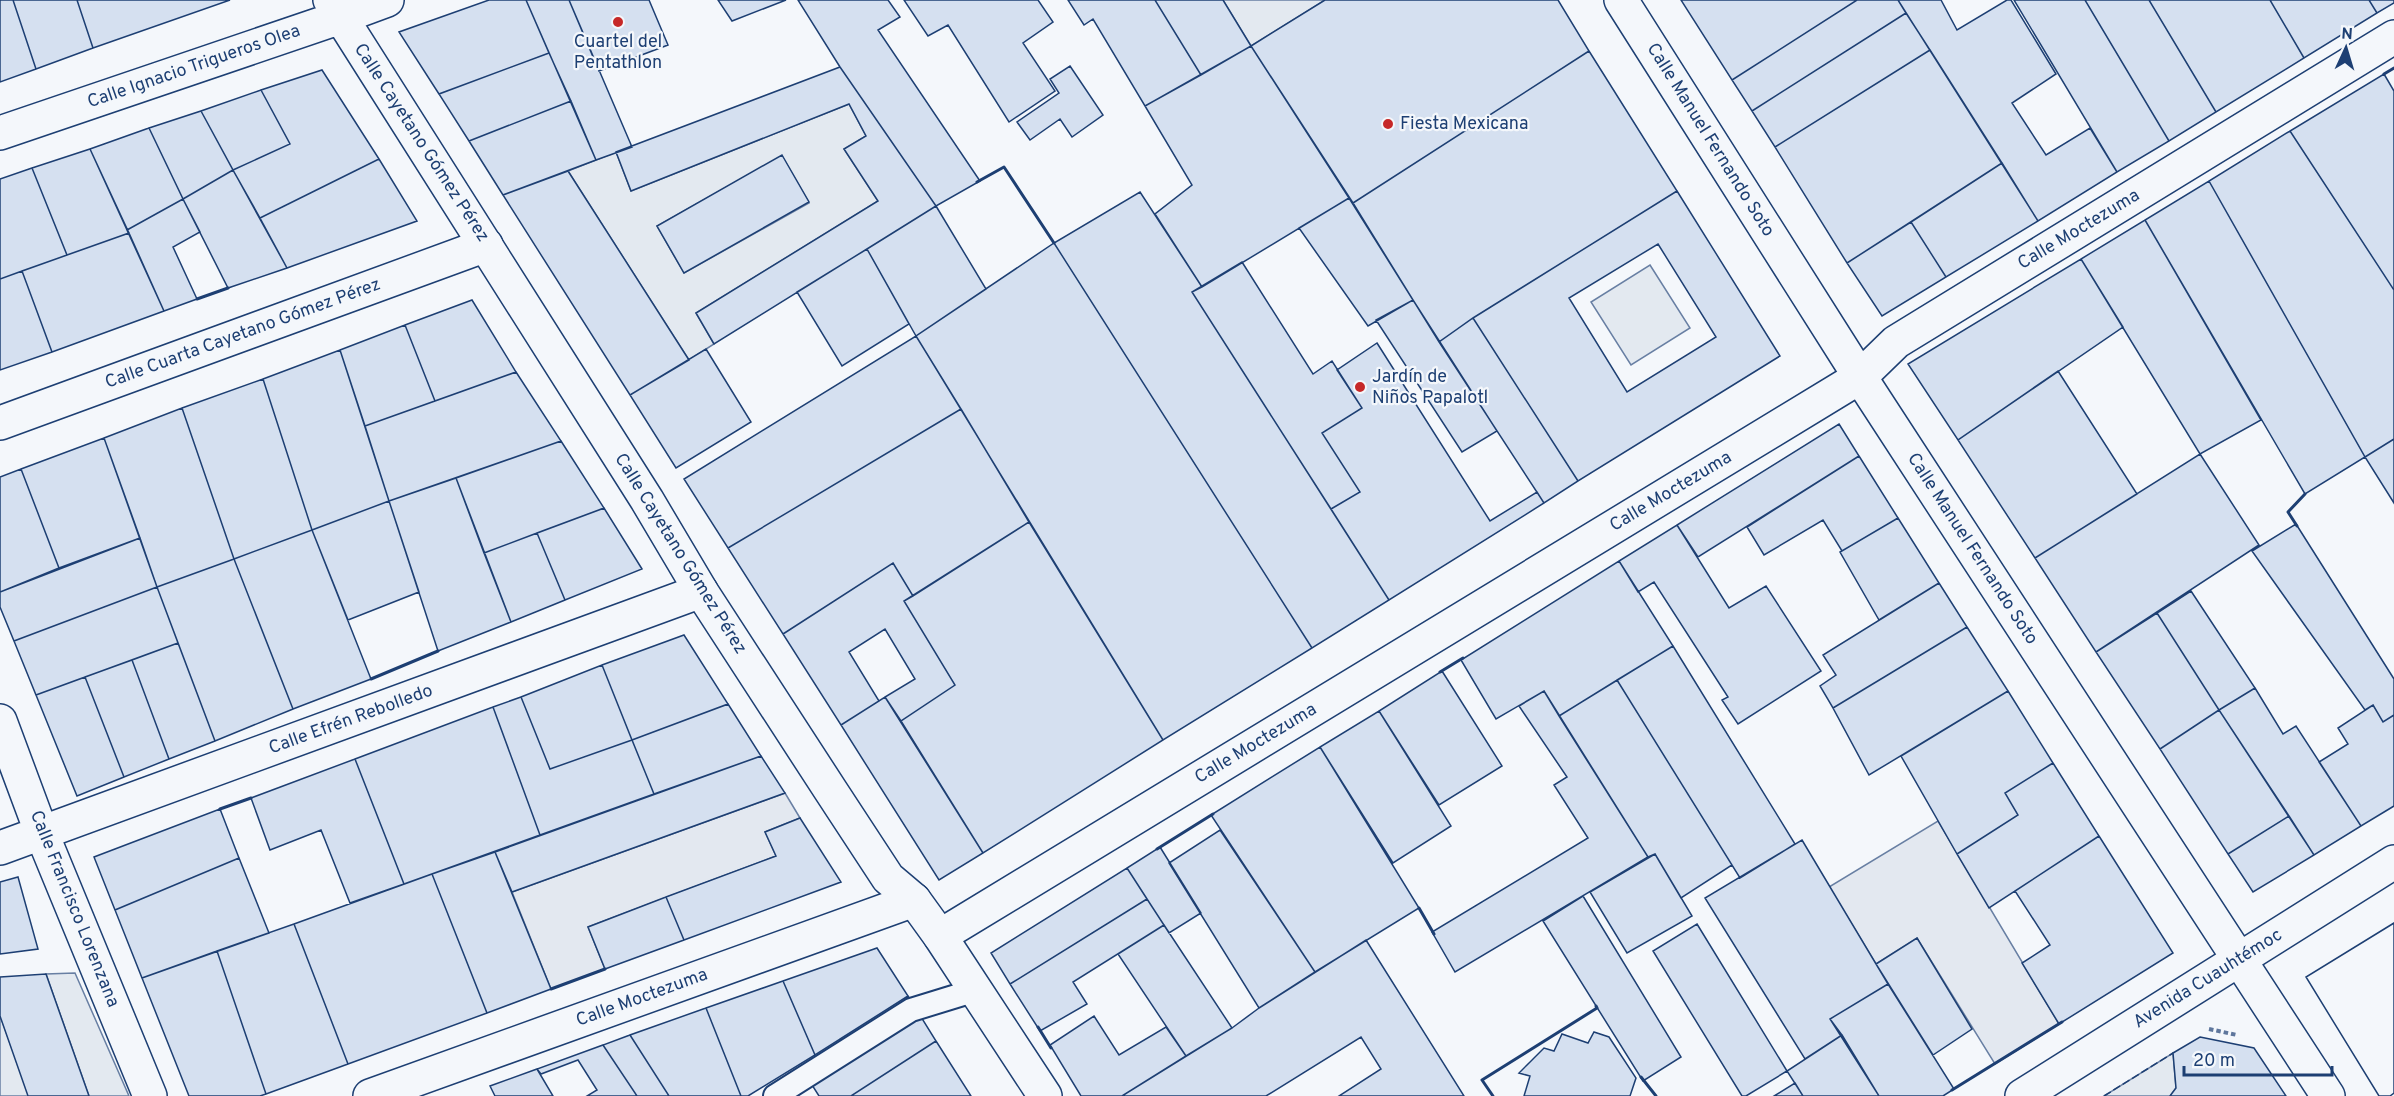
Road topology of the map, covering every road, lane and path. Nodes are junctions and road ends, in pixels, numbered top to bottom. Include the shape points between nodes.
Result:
1 (387, 0) edge
2 (1621, 0) edge
3 (336, 8) edge
4 (2394, 37) edge
5 (0, 133) edge
6 (486, 245) junction
7 (1860, 377) junction
8 (0, 423) edge
9 (701, 591) junction
10 (0, 721) edge
11 (42, 834) junction
12 (0, 848) edge
13 (2394, 862) edge
14 (914, 900) junction
15 (940, 936) junction
16 (2240, 959) junction
17 (976, 990) junction
18 (2198, 1027) dead end
19 (2239, 1035) dead end
20 (150, 1096) edge
21 (370, 1096) edge
22 (775, 1096) edge
23 (1045, 1096) edge
24 (2022, 1096) edge
25 (2328, 1096) edge

1 - 3 street, Calle Ignacio Trigueros Olea
2 - 7 street, Calle Manuel Fernando Soto
3 - 5 street, Calle Ignacio Trigueros Olea
3 - 6 street, Calle Cayetano Gómez Pérez
4 - 7 street, Calle Moctezuma via 1896,342
6 - 8 street, Calle Cuarta Cayetano Gómez Pérez
6 - 9 street, Calle Cayetano Gómez Pérez
7 - 15 street, Calle Moctezuma
7 - 16 street, Calle Manuel Fernando Soto
9 - 11 street, Calle Efrén Rebolledo
9 - 14 street, Calle Cayetano Gómez Pérez via 888,878
10 - 11 street, Calle Francisco Lorenzana
11 - 12 street, Calle Efrén Rebolledo
11 - 20 street, Calle Francisco Lorenzana
13 - 16 street, Avenida Cuauhtémoc
14 - 15 street, Calle Cayetano Gómez Pérez
14 - 21 street, Calle Moctezuma
15 - 17 street, Calle Cayetano Gómez Pérez
16 - 24 street, Avenida Cuauhtémoc
16 - 25 street, Calle Manuel Fernando Soto
17 - 22 lane via 911,1011
17 - 23 street, Calle Cayetano Gómez Pérez
18 - 19 path

